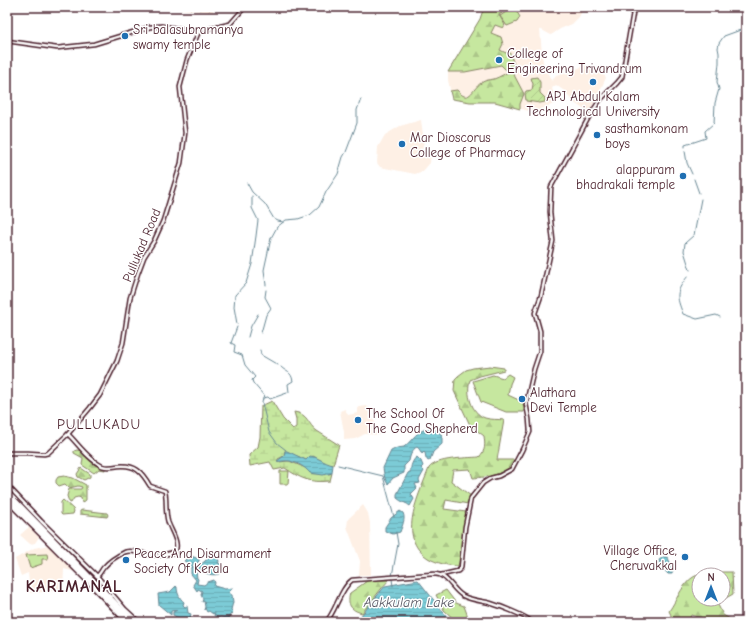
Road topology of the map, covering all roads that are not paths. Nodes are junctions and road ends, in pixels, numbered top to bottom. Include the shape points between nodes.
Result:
1 (245, 7) edge
2 (634, 7) edge
3 (199, 31) junction
4 (7, 41) edge
5 (68, 434) junction
6 (7, 453) edge
7 (7, 485) edge
8 (7, 492) edge
9 (7, 496) edge
10 (7, 500) edge
11 (441, 575) junction
12 (97, 576) junction
13 (126, 622) edge
14 (130, 622) edge
15 (134, 622) edge
16 (139, 622) edge
17 (326, 622) edge
18 (532, 622) edge

1 - 3 street via 230,24
2 - 11 street via 622,77 600,100 586,120 551,187 553,241 535,315 540,331 540,351 526,404 530,432 512,469 483,483 471,498 463,536 461,568 456,572
3 - 4 street via 150,27 94,44 57,48
3 - 5 street, Pullukad Road via 187,60 180,87 185,141 168,206 138,273 117,361 100,395
5 - 6 street, Pullukad Road via 46,454
5 - 12 street via 96,462 106,467 131,467 142,473 150,486 165,491 168,520 176,542 175,552 165,554 152,556 135,551 126,552 103,568
7 - 12 street
8 - 15 highway
9 - 14 highway
10 - 13 street
11 - 17 street via 352,580
11 - 18 street via 455,591 467,598 500,606
12 - 16 street

